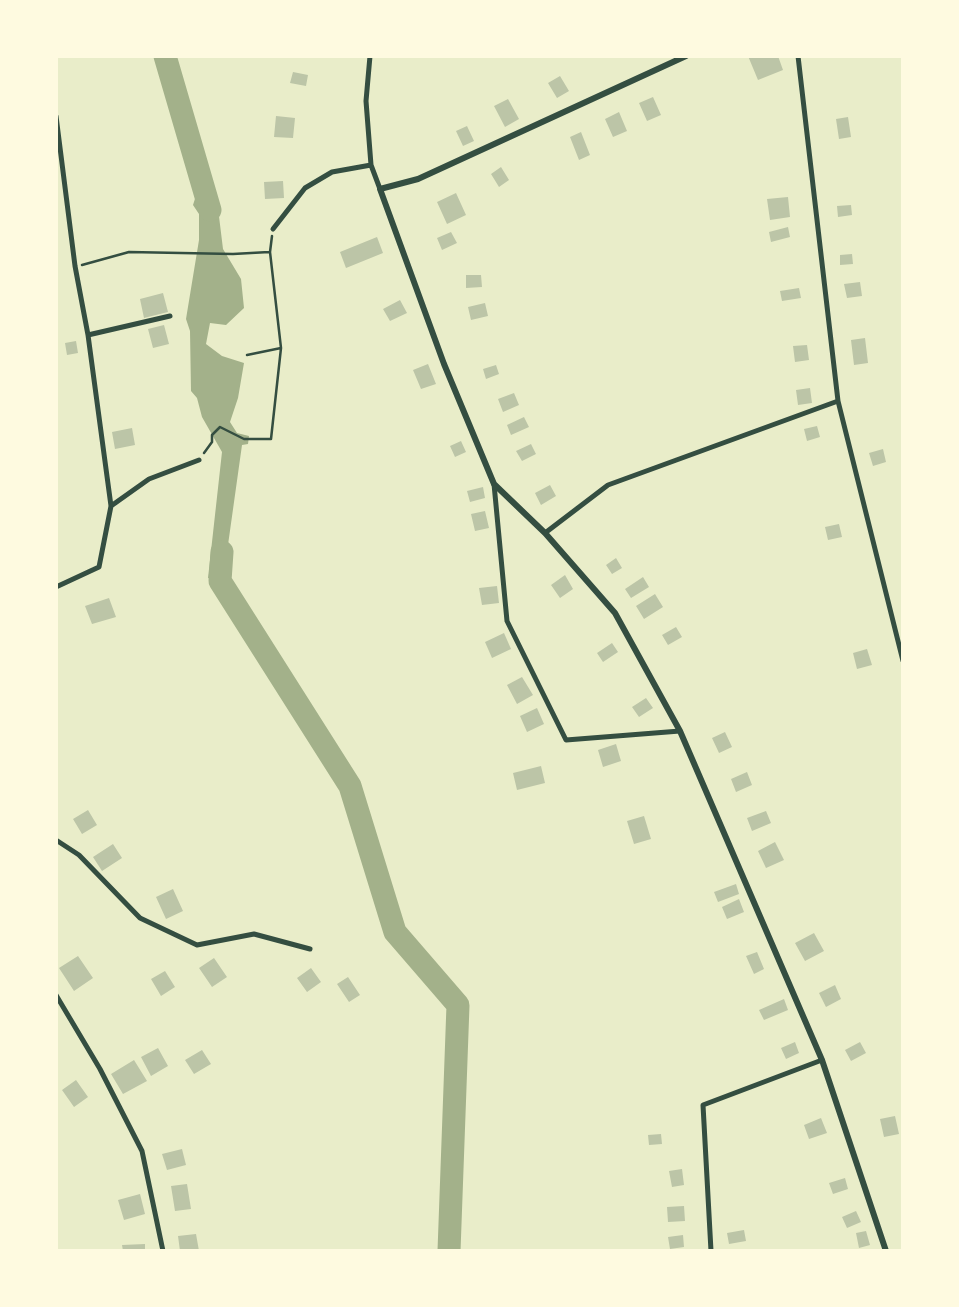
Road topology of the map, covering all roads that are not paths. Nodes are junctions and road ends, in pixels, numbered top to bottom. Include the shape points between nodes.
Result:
1 (370, 56) edge
2 (686, 56) edge
3 (798, 56) edge
4 (56, 116) edge
5 (371, 165) junction
6 (380, 189) junction
7 (273, 229) road end
8 (170, 316) dead end
9 (88, 335) junction
10 (838, 401) junction
11 (199, 460) road end
12 (494, 484) junction
13 (111, 506) junction
14 (545, 533) junction
15 (56, 587) edge
16 (903, 662) edge
17 (680, 730) junction
18 (56, 840) edge
19 (310, 948) dead end
20 (56, 995) edge
21 (822, 1060) junction
22 (163, 1251) edge
23 (711, 1251) edge
24 (886, 1251) edge

1 - 5 street via 366,101
2 - 6 street via 418,179
3 - 10 street
4 - 9 street
5 - 6 street
5 - 7 street via 332,172 305,188
6 - 12 street
8 - 9 street
9 - 13 street
10 - 14 street via 608,485
10 - 16 street
11 - 13 street via 149,479
12 - 14 street
12 - 17 street via 507,621 566,740
13 - 15 street via 99,567
14 - 17 street via 615,613
17 - 21 street
18 - 19 street via 79,855 140,918 197,945 254,934
20 - 22 street via 142,1151
21 - 23 street via 703,1105
21 - 24 street

